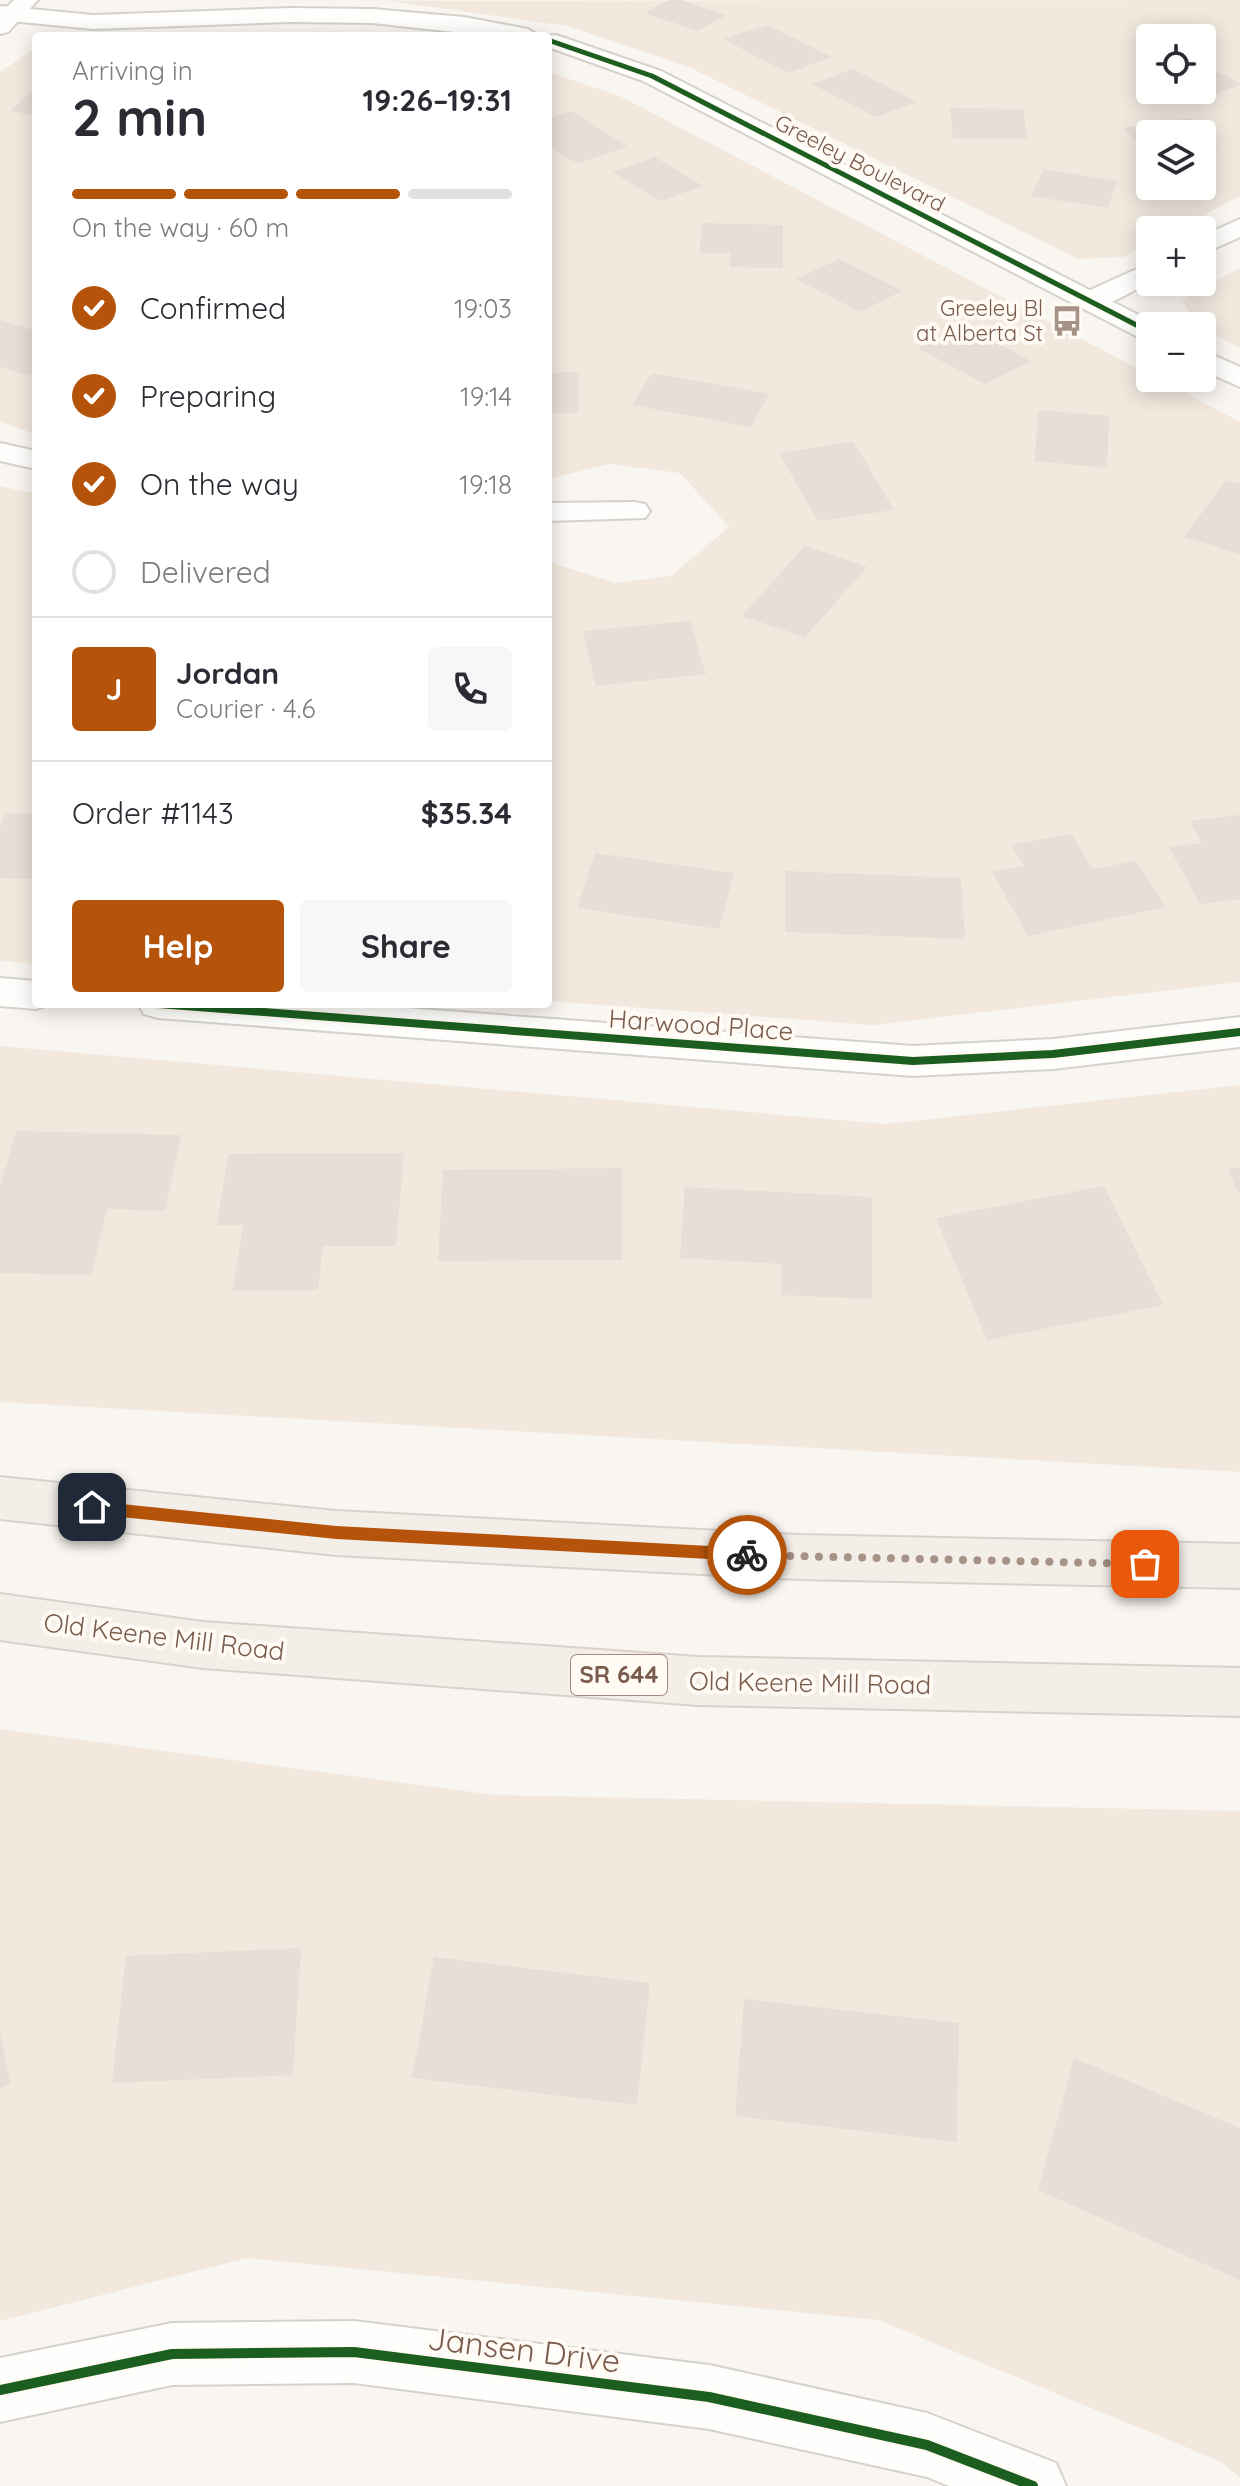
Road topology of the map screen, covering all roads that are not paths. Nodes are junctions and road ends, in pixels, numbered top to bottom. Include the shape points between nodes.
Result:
1 (10, 14) edge
2 (507, 32) edge
3 (552, 41) edge
4 (1240, 227) edge
5 (1216, 239) edge
6 (1136, 278) edge
7 (1089, 301) junction
8 (1136, 325) edge
9 (1216, 366) edge
10 (1240, 378) edge
11 (0, 452) edge
12 (32, 459) edge
13 (634, 511) dead end
14 (552, 512) edge
15 (0, 992) edge
16 (32, 995) edge
17 (211, 1008) edge
18 (1240, 1032) edge
19 (0, 1498) edge
20 (1240, 1566) edge
21 (0, 1617) edge
22 (1240, 1692) edge
23 (0, 2390) edge
24 (1033, 2486) edge

1 - 2 street via 93,22 372,16
3 - 7 street, Greeley Boulevard via 652,76
4 - 5 street
6 - 7 street
7 - 8 street, Greeley Boulevard
9 - 10 street
11 - 12 street
13 - 14 street
15 - 16 street
17 - 18 street, Harwood Place via 913,1061 1053,1054
19 - 20 main road via 336,1533 798,1557
21 - 22 main road, Old Keene Mill Road / SR 644 via 203,1645 698,1681
23 - 24 street, Jansen Drive via 172,2354 354,2352 709,2397 927,2445

